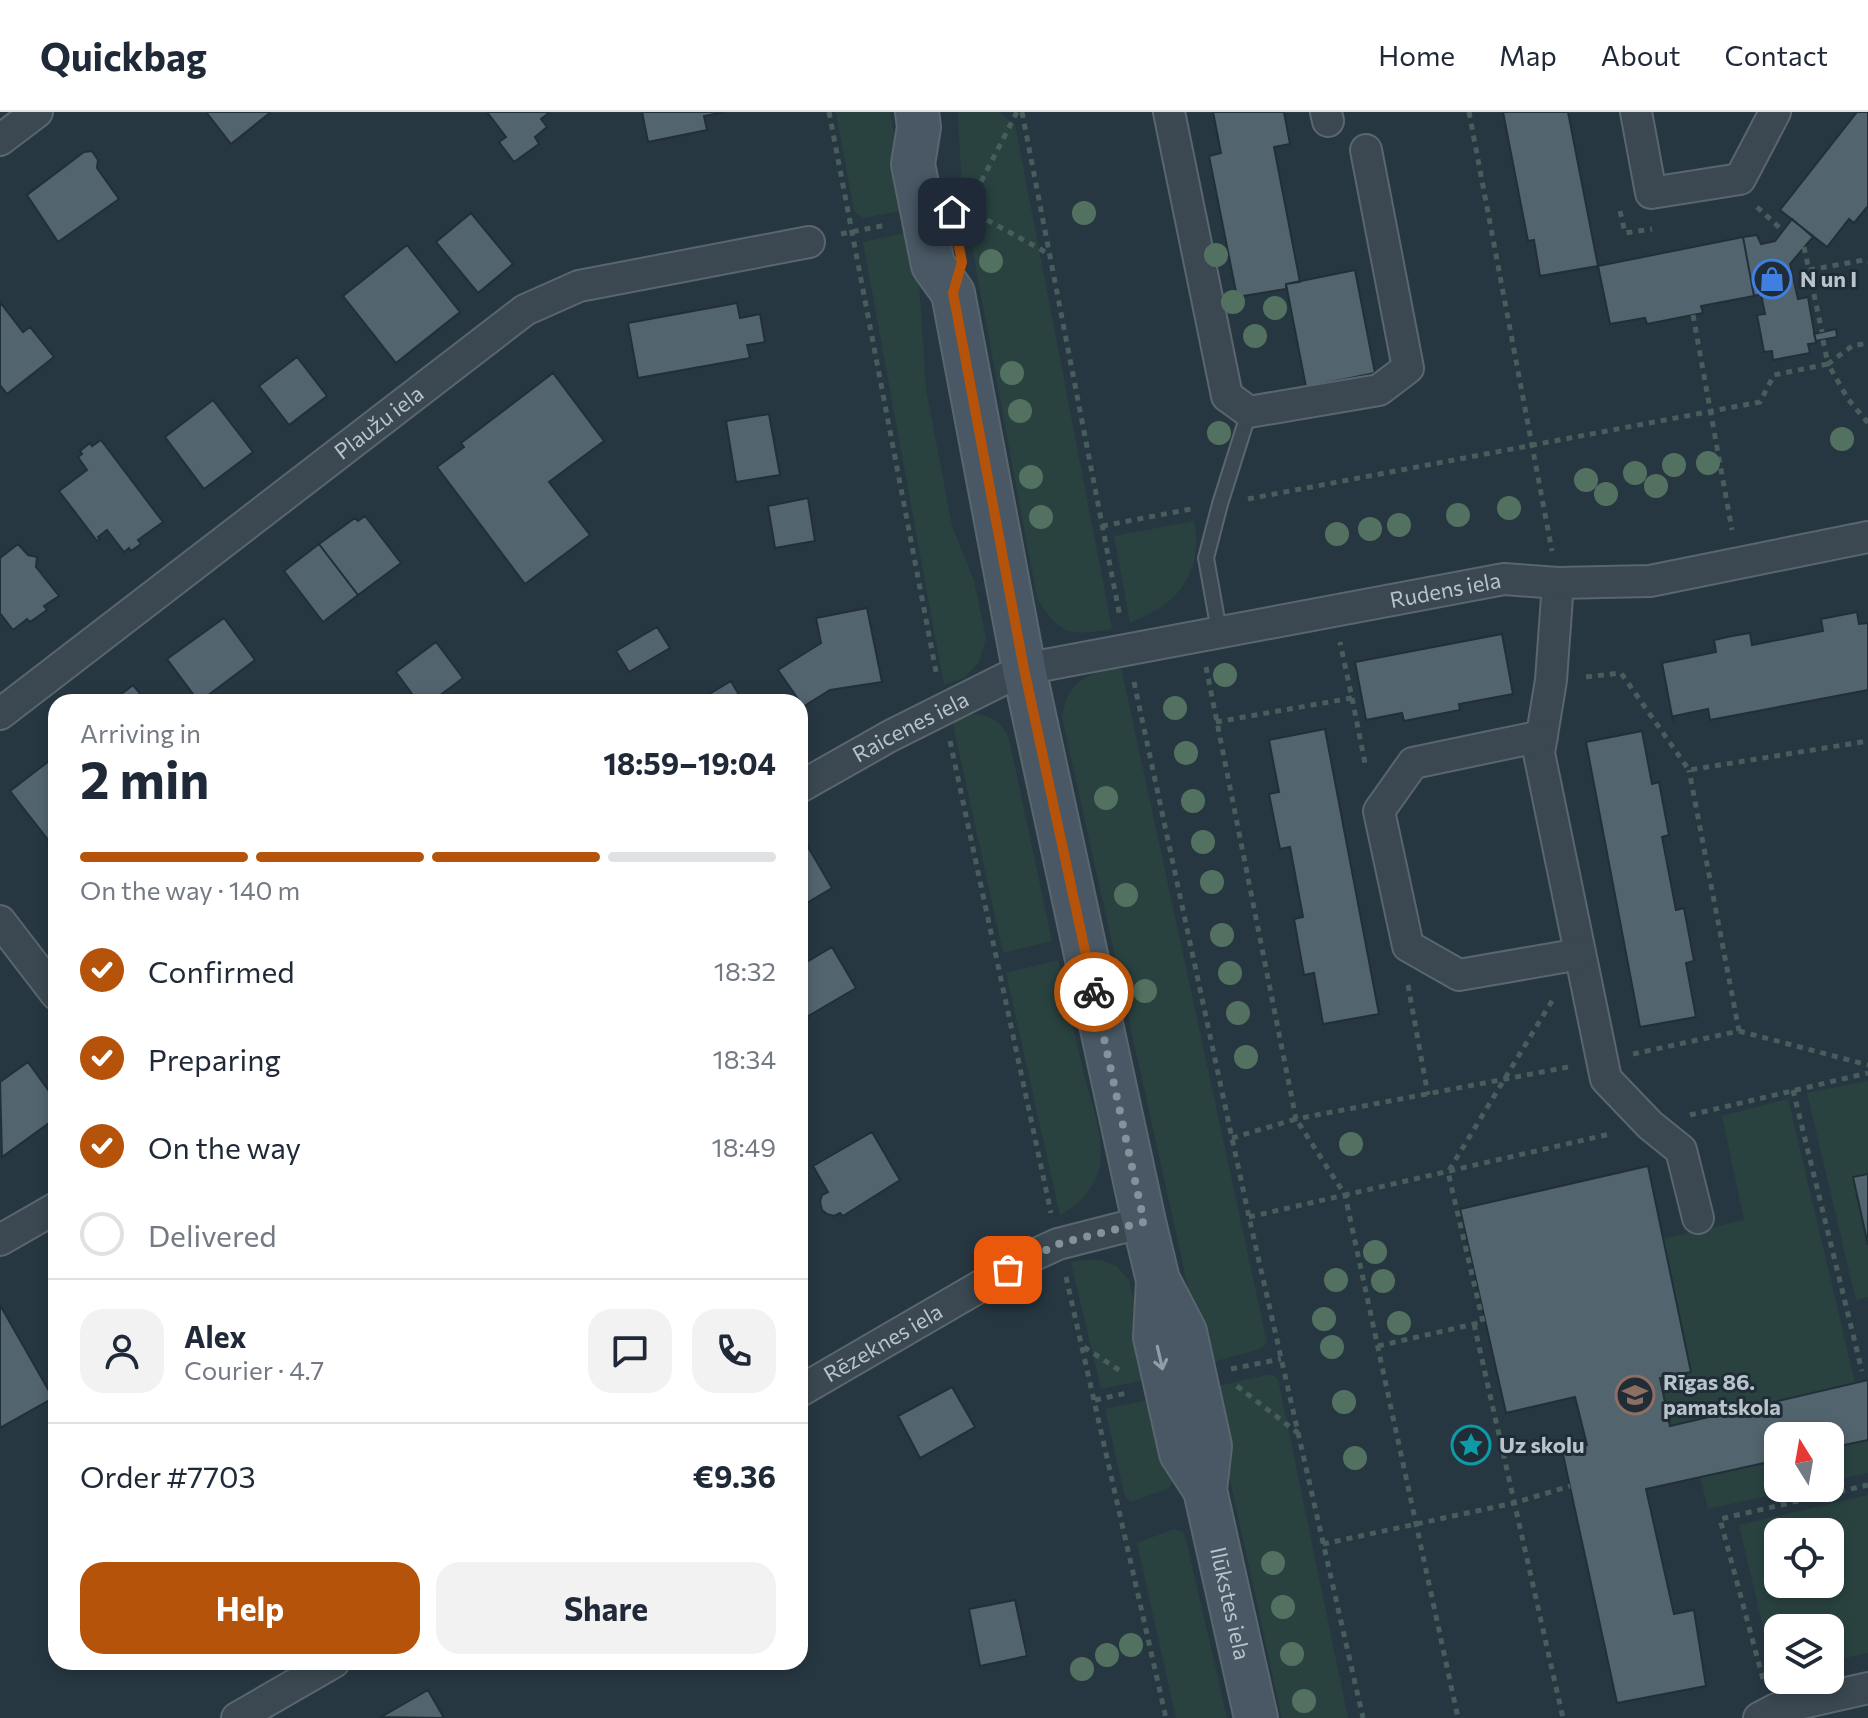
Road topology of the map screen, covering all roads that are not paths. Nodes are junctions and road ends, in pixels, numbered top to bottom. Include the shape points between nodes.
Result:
1 (37, 112) edge
2 (1169, 112) edge
3 (1636, 112) edge
4 (1775, 112) edge
5 (918, 120) edge
6 (0, 140) edge
7 (1366, 150) dead end
8 (809, 242) dead end
9 (1249, 412) junction
10 (1868, 537) edge
11 (1558, 583) junction
12 (1219, 631) junction
13 (1024, 669) junction
14 (0, 714) edge
15 (1542, 736) junction
16 (808, 782) edge
17 (0, 921) edge
18 (1580, 954) junction
19 (48, 984) edge
20 (48, 1213) edge
21 (1698, 1218) dead end
22 (1144, 1222) junction
23 (0, 1240) edge
24 (808, 1386) edge
25 (324, 1670) edge
26 (1868, 1688) edge
27 (276, 1708) edge
28 (237, 1718) edge
29 (1256, 1718) edge
30 (1759, 1718) edge

1 - 6 street
2 - 9 street via 1227,396
3 - 4 street via 1651,193 1740,179
5 - 13 street, Ilūkstes iela via 941,161 962,262 953,293
7 - 9 street via 1408,368 1379,390
8 - 14 street, Plaužu iela via 579,286 525,310
9 - 12 lane via 1206,558
10 - 11 street, Rudens iela via 1650,581
11 - 12 street, Rudens iela via 1504,579
11 - 15 street
12 - 13 street, Rudens iela
13 - 16 street, Raicenes iela
13 - 22 street, Ilūkstes iela
15 - 18 street via 1539,753
15 - 18 street via 1413,763 1379,811 1408,946 1459,975
17 - 19 street
18 - 21 street via 1606,1079 1681,1150
20 - 23 street
22 - 24 street, Rēzeknes iela via 1034,1255
22 - 29 street, Ilūkstes iela via 1158,1280 1155,1337 1181,1453 1205,1490
25 - 27 street
26 - 30 street via 1776,1709
27 - 28 street

